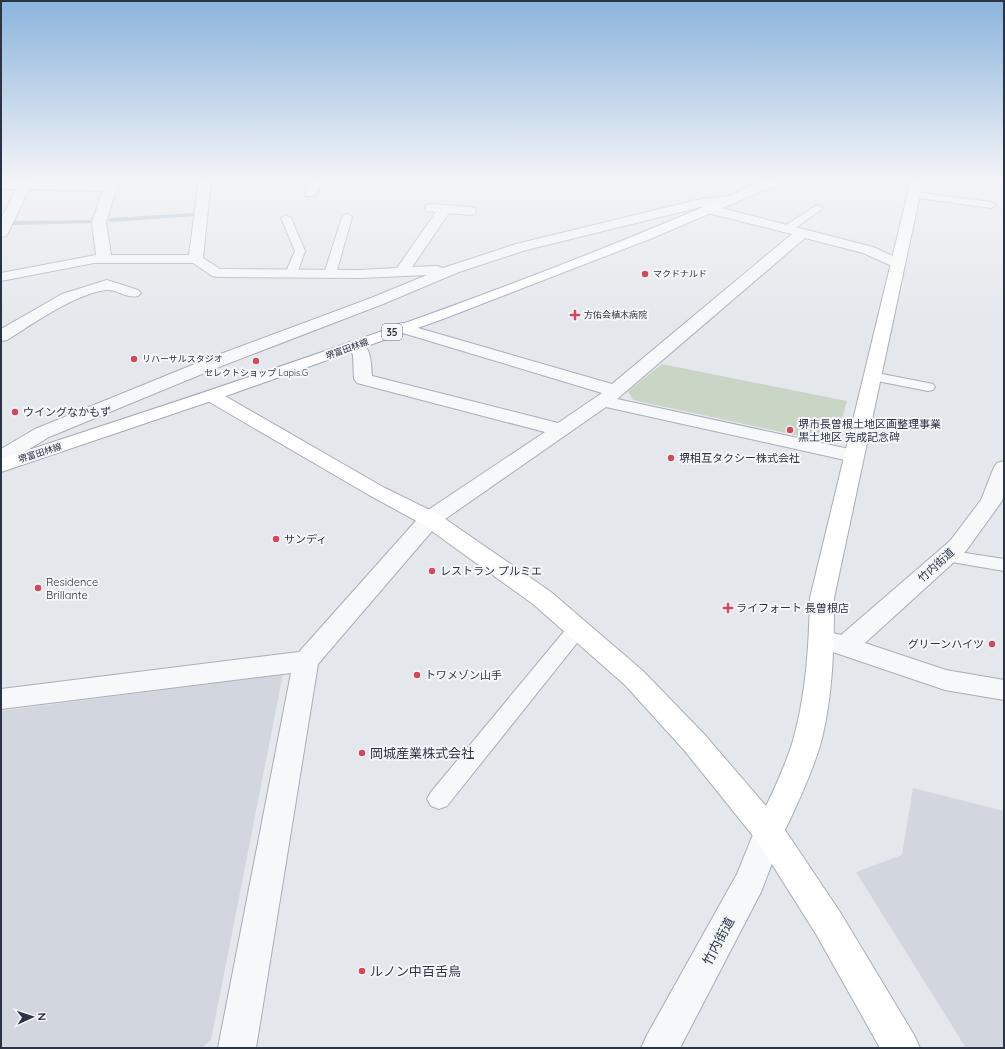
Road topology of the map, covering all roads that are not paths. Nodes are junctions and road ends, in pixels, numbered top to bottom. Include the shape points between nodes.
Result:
1 (100, 229) edge
2 (199, 229) edge
3 (291, 229) edge
4 (344, 229) edge
5 (431, 229) edge
6 (592, 229) edge
7 (664, 229) edge
8 (786, 229) edge
9 (906, 229) edge
10 (794, 231) junction
11 (104, 259) junction
12 (196, 259) junction
13 (897, 263) junction
14 (454, 269) junction
15 (401, 272) junction
16 (292, 274) junction
17 (330, 274) junction
18 (1, 277) edge
19 (133, 293) dead end
20 (402, 328) junction
21 (1, 336) edge
22 (355, 346) junction
23 (872, 376) junction
24 (928, 387) dead end
25 (212, 396) junction
26 (609, 396) junction
27 (561, 430) junction
28 (854, 456) junction
29 (1, 458) edge
30 (1, 466) edge
31 (1004, 467) edge
32 (430, 519) junction
33 (946, 556) junction
34 (1004, 565) edge
35 (578, 628) junction
36 (834, 643) junction
37 (306, 660) junction
38 (1004, 690) edge
39 (1, 699) edge
40 (439, 799) dead end
41 (769, 832) junction
42 (237, 1048) edge
43 (660, 1048) edge
44 (901, 1048) edge

1 - 11 street
2 - 12 street
3 - 16 lane via 300,251
4 - 17 lane
5 - 15 street
6 - 14 street via 521,246
7 - 20 street, 堺富田林線 / 35
8 - 10 street
9 - 13 street
10 - 13 street via 868,250
10 - 26 street
11 - 12 street
11 - 18 street
12 - 16 street via 217,273
13 - 23 street
14 - 15 street
14 - 29 street via 377,302 213,363 49,430
15 - 17 street
16 - 17 street
19 - 21 street via 108,285 67,297
20 - 22 street, 堺富田林線 / 35
20 - 26 street
22 - 25 street, 堺富田林線 / 35
22 - 27 street via 362,354 363,379
23 - 24 lane
23 - 28 street
25 - 30 street, 堺富田林線 / 35
25 - 32 street via 376,491
26 - 27 street
26 - 28 street
27 - 32 street
28 - 36 street via 822,598
31 - 33 street, 竹内街道 via 991,501 958,546
32 - 35 street via 542,598
32 - 37 street
33 - 34 lane
33 - 36 street, 竹内街道
35 - 40 lane
35 - 41 street via 634,678 694,742
36 - 38 street via 945,680
36 - 41 street via 794,776
37 - 39 street
37 - 42 street
41 - 43 street, 竹内街道 via 750,881
41 - 44 street via 828,923

